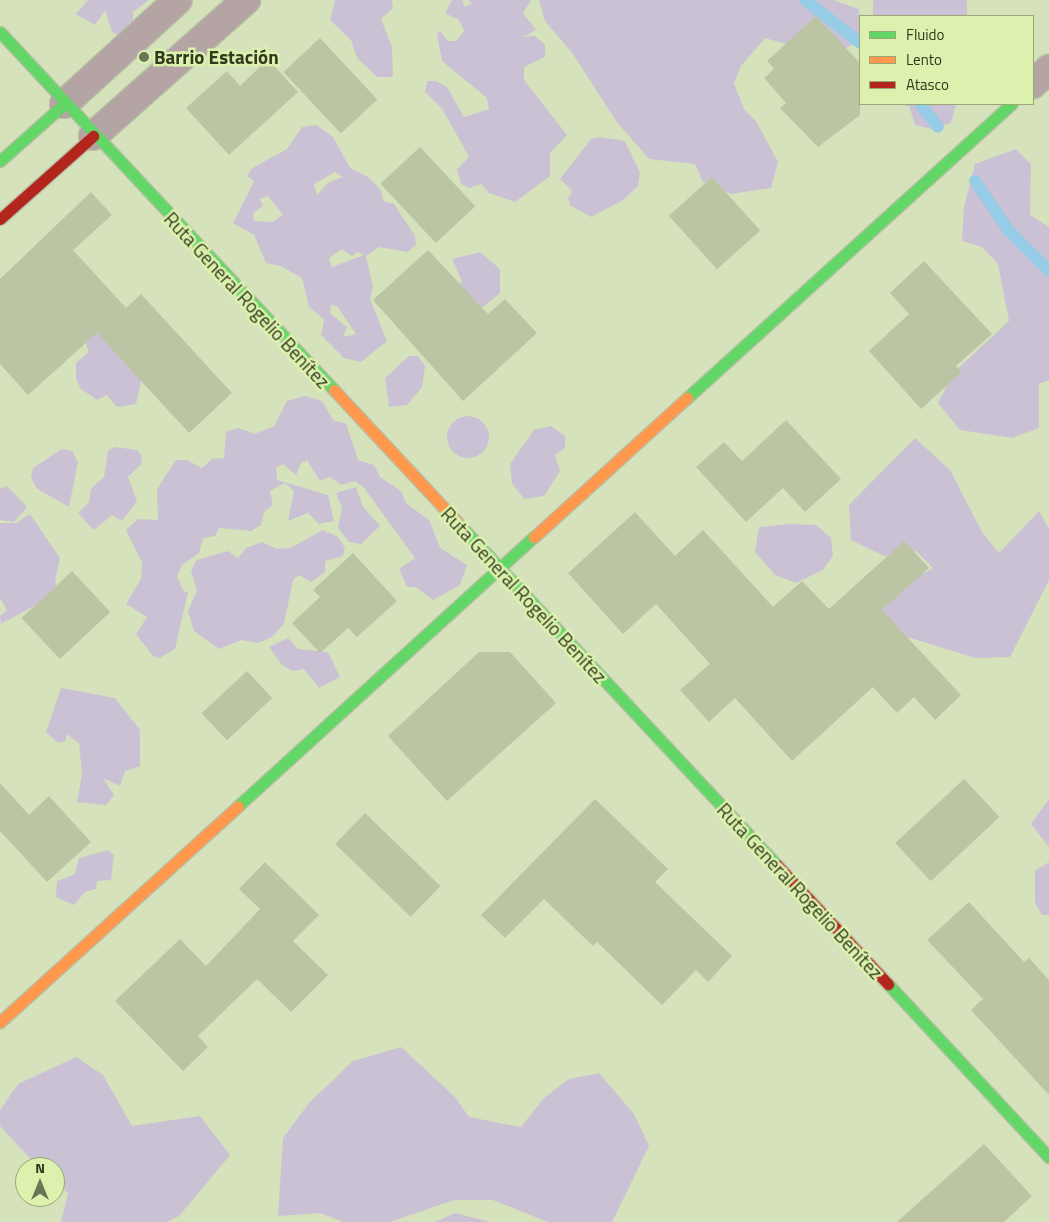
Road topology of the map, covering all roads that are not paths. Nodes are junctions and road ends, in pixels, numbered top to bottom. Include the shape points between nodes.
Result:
1 (178, 0) edge
2 (246, 0) edge
3 (0, 32) edge
4 (1049, 69) edge
5 (1034, 83) edge
6 (64, 104) junction
7 (1010, 105) edge
8 (93, 136) junction
9 (0, 161) edge
10 (0, 219) edge
11 (499, 569) junction
12 (0, 1022) edge
13 (1049, 1157) edge

1 - 6 street
2 - 8 street
3 - 6 street, Ruta General Rogelio Benítez
4 - 5 street
6 - 8 street, Ruta General Rogelio Benítez
6 - 9 street
7 - 11 street
8 - 10 street
8 - 11 street, Ruta General Rogelio Benítez
11 - 12 street
11 - 13 street, Ruta General Rogelio Benítez

